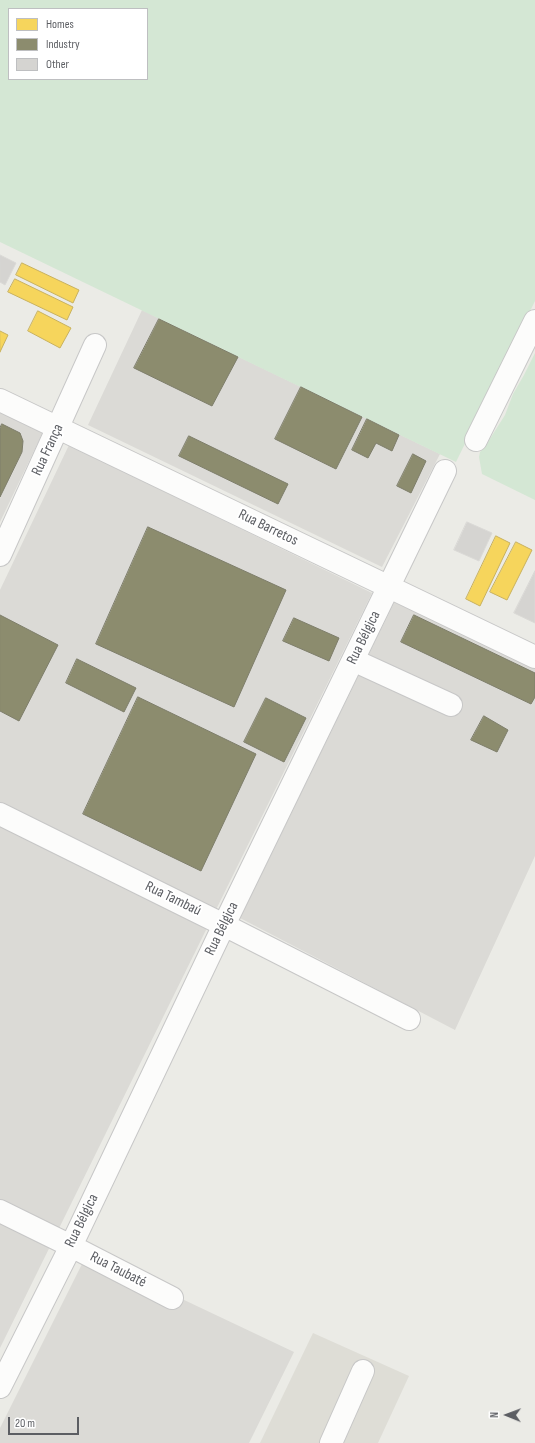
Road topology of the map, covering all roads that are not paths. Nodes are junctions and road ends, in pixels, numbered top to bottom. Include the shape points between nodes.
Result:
1 (535, 321) edge
2 (95, 345) dead end
3 (0, 400) edge
4 (58, 428) junction
5 (476, 440) dead end
6 (444, 472) dead end
7 (0, 555) edge
8 (389, 587) junction
9 (535, 657) edge
10 (353, 660) junction
11 (451, 705) dead end
12 (0, 814) edge
13 (224, 925) junction
14 (409, 1019) dead end
15 (0, 1211) edge
16 (71, 1246) junction
17 (172, 1298) dead end
18 (363, 1371) dead end
19 (0, 1387) edge
20 (331, 1443) edge

1 - 5 street
2 - 4 street, Rua França
3 - 4 street, Rua Barretos
4 - 7 street, Rua França
4 - 8 street, Rua Barretos
6 - 8 street, Rua Bélgica
8 - 9 street, Rua Barretos
8 - 10 street, Rua Bélgica
10 - 11 street
10 - 13 street, Rua Bélgica
12 - 13 street, Rua Tambaú
13 - 14 street, Rua Tambaú
13 - 16 street, Rua Bélgica
15 - 16 street, Rua Taubaté
16 - 17 street, Rua Taubaté
16 - 19 street, Rua Bélgica
18 - 20 street

